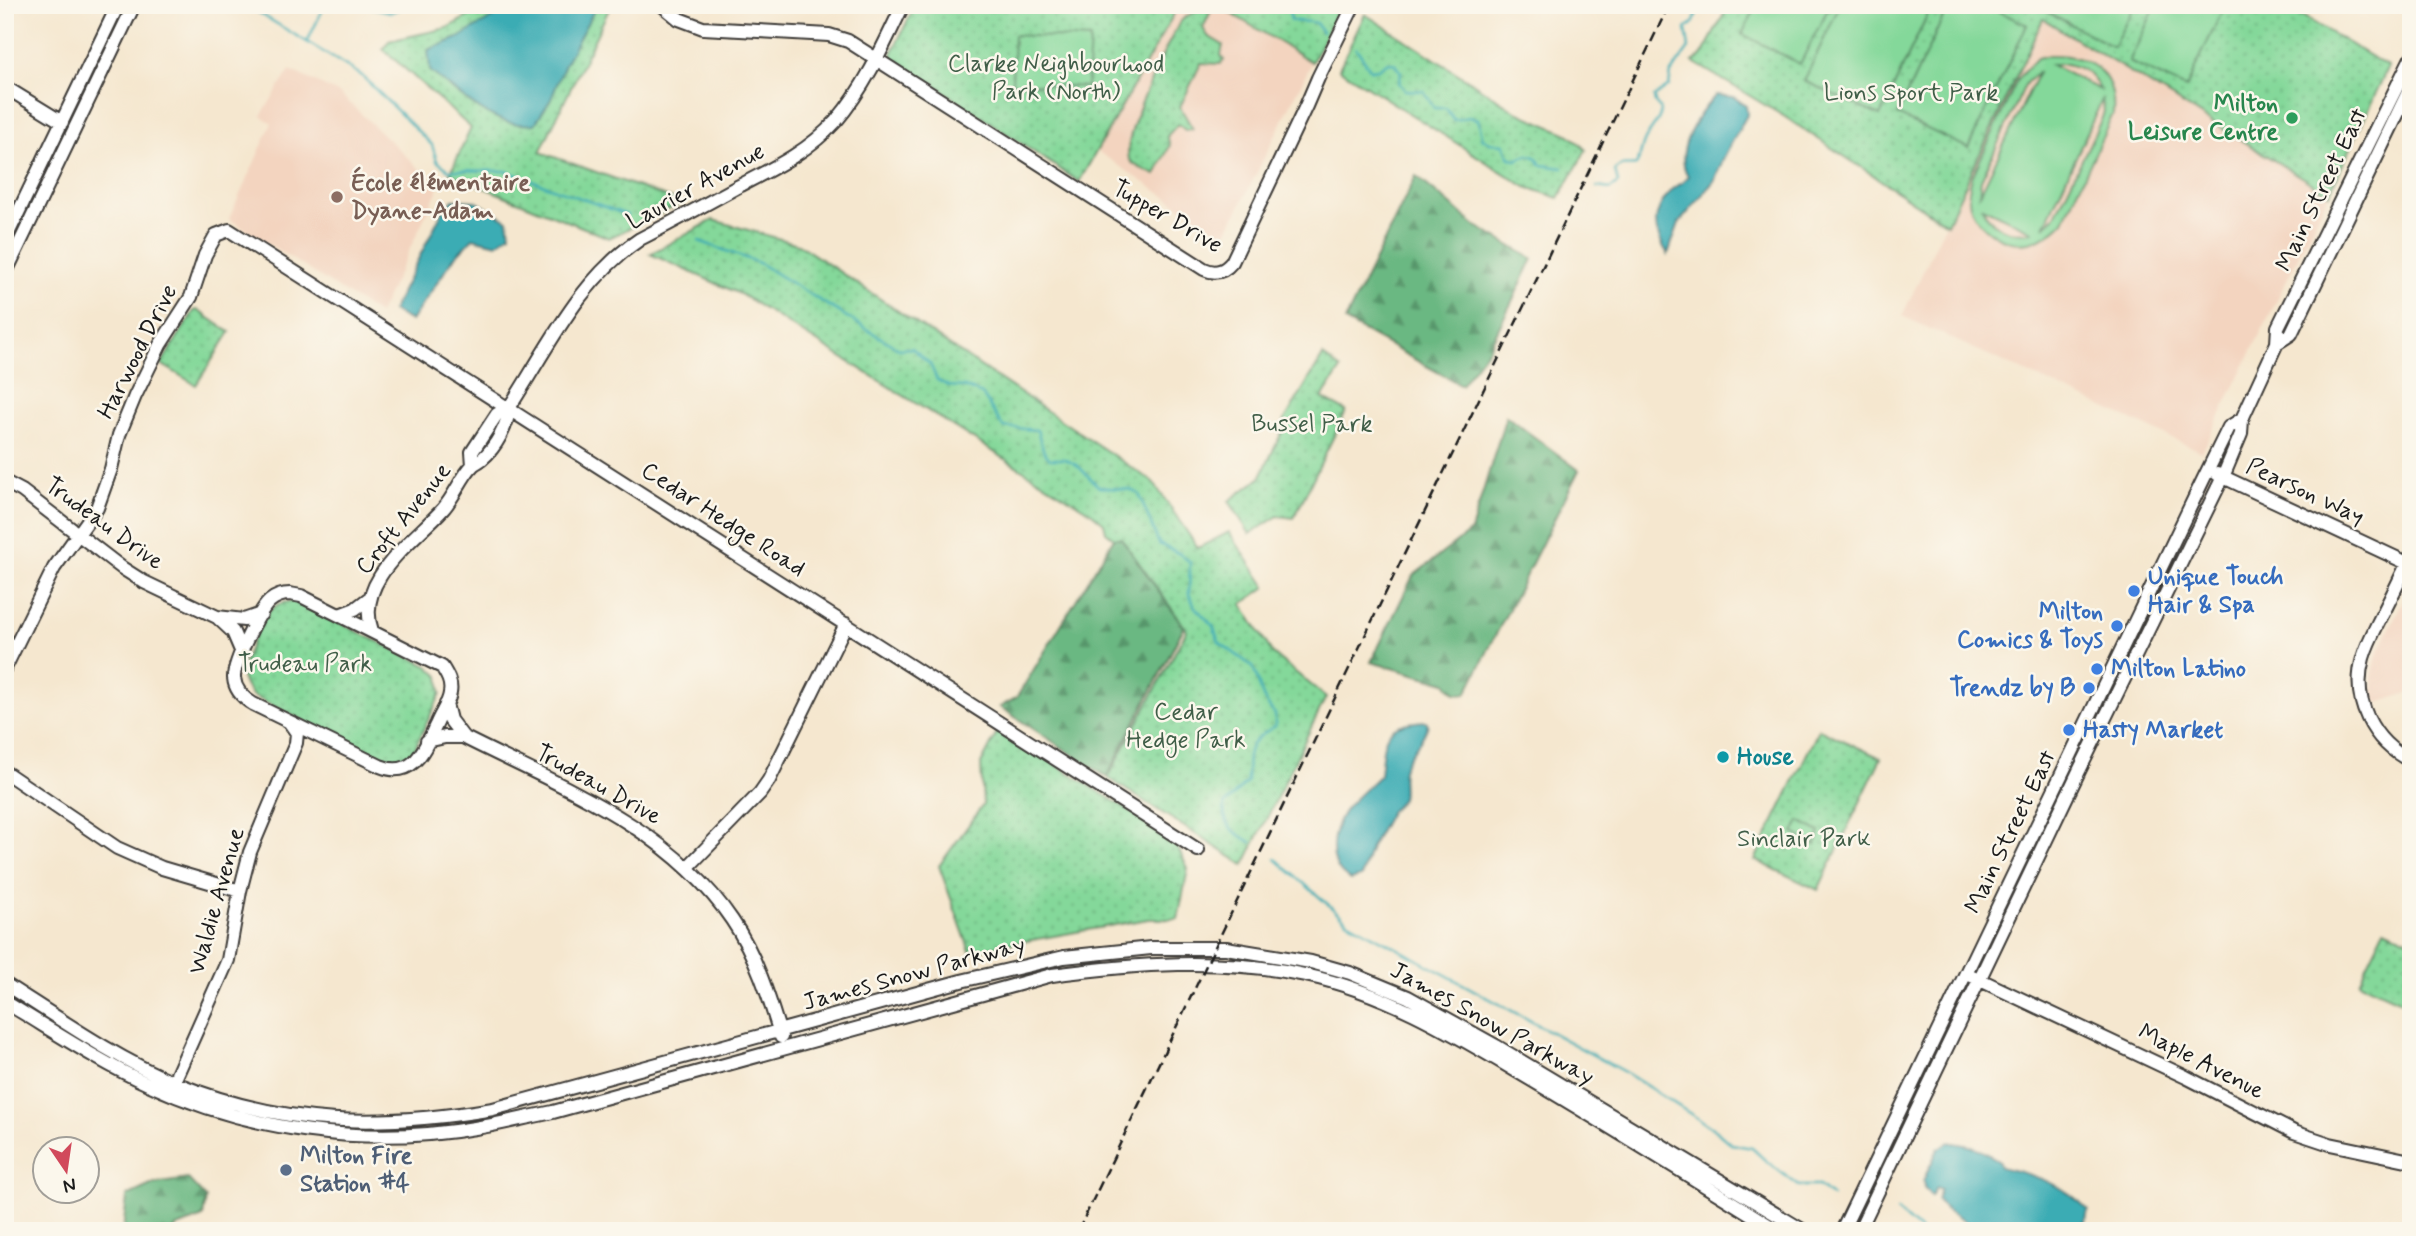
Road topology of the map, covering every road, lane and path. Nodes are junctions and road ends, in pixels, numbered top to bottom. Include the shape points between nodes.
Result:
1 (118, 5) edge
2 (134, 5) edge
3 (662, 5) edge
4 (903, 5) edge
5 (1354, 5) edge
6 (2411, 58) edge
7 (877, 59) junction
8 (2411, 86) edge
9 (5, 87) edge
10 (62, 122) junction
11 (223, 231) joint
12 (5, 240) edge
13 (5, 274) edge
14 (2277, 343) junction
15 (509, 408) junction
16 (2242, 419) junction
17 (2209, 470) junction
18 (2223, 477) junction
19 (5, 482) edge
20 (78, 534) junction
21 (2409, 560) edge
22 (368, 598) junction
23 (261, 614) junction
24 (339, 615) junction
25 (217, 617) junction
26 (846, 624) junction
27 (372, 631) junction
28 (242, 653) junction
29 (5, 668) edge
30 (446, 704) junction
31 (287, 720) junction
32 (463, 737) junction
33 (325, 738) junction
34 (428, 741) junction
35 (291, 759) junction
36 (2411, 761) edge
37 (5, 772) edge
38 (1198, 850) dead end
39 (688, 867) junction
40 (240, 891) junction
41 (1965, 973) junction
42 (1979, 979) junction
43 (5, 984) edge
44 (5, 1002) edge
45 (779, 1031) junction
46 (784, 1048) junction
47 (171, 1088) junction
48 (2411, 1161) edge
49 (1777, 1231) edge
50 (1804, 1231) edge
51 (1842, 1231) edge
52 (1859, 1231) edge

1 - 10 main road
2 - 13 main road
3 - 7 main road via 703,29 829,35
4 - 7 main road, Laurier Avenue
5 - 7 main road, Tupper Drive via 1232,262 1215,272
6 - 14 main road, Main Street East via 2278,327
7 - 15 main road, Laurier Avenue via 844,111 805,149 640,239 599,271
8 - 14 main road, Main Street East via 2291,334
9 - 10 main road
10 - 12 main road
11 - 15 main road, Cedar Hedge Road via 235,232
11 - 20 main road, Harwood Drive via 205,255 191,297 147,370 119,435 103,495
14 - 16 main road, Main Street East
15 - 22 main road, Croft Avenue via 509,422 484,458 473,465 445,508 396,556
15 - 26 main road, Cedar Hedge Road
16 - 17 main road, Main Street East via 2229,427
16 - 18 main road, Main Street East via 2241,434
17 - 18 main road, Pearson Way
17 - 41 main road, Main Street East
18 - 21 main road, Pearson Way
18 - 42 main road, Main Street East
19 - 20 main road, Trudeau Drive
20 - 25 main road, Trudeau Drive via 144,582
20 - 29 main road, Harwood Drive via 54,568
21 - 36 main road via 2366,649 2359,685 2376,733
22 - 24 main road, Croft Avenue
22 - 27 main road, Croft Avenue
23 - 24 main road, Trudeau Drive via 274,598 290,594
23 - 25 main road, Trudeau Drive via 243,621
23 - 28 main road, Trudeau Drive
24 - 27 main road, Trudeau Drive
25 - 28 main road, Trudeau Drive via 233,632
26 - 38 main road, Cedar Hedge Road
26 - 39 main road via 769,780
27 - 30 main road, Trudeau Drive via 442,667 450,685
28 - 31 main road, Trudeau Drive via 234,674 238,691
30 - 32 main road, Trudeau Drive via 450,720
30 - 34 main road, Trudeau Drive
31 - 33 main road, Trudeau Drive
31 - 35 main road, Waldie Avenue via 297,733
32 - 34 main road
32 - 39 main road, Trudeau Drive via 614,813
33 - 34 main road, Trudeau Drive via 380,766 398,770 415,762
33 - 35 main road, Waldie Avenue via 311,740
35 - 40 main road, Waldie Avenue via 259,827
37 - 40 main road via 117,848 162,868
39 - 45 main road, Trudeau Drive via 734,922 761,976
40 - 47 main road, Waldie Avenue via 228,960
41 - 42 main road, Maple Avenue
41 - 51 main road, Main Street East
42 - 48 main road, Maple Avenue via 2294,1132
42 - 52 main road, Main Street East
43 - 47 main road, James Snow Parkway
44 - 47 main road, James Snow Parkway via 132,1077
45 - 46 main road, Trudeau Drive
45 - 47 main road, James Snow Parkway via 494,1110 440,1117 359,1122 314,1119
45 - 50 main road, James Snow Parkway via 1064,957 1196,947 1289,957 1350,973 1408,997
46 - 47 main road, James Snow Parkway via 553,1112 430,1134 372,1137 285,1127 242,1117
46 - 49 main road, James Snow Parkway via 1052,975 1171,963 1306,975 1393,1002 1433,1022

